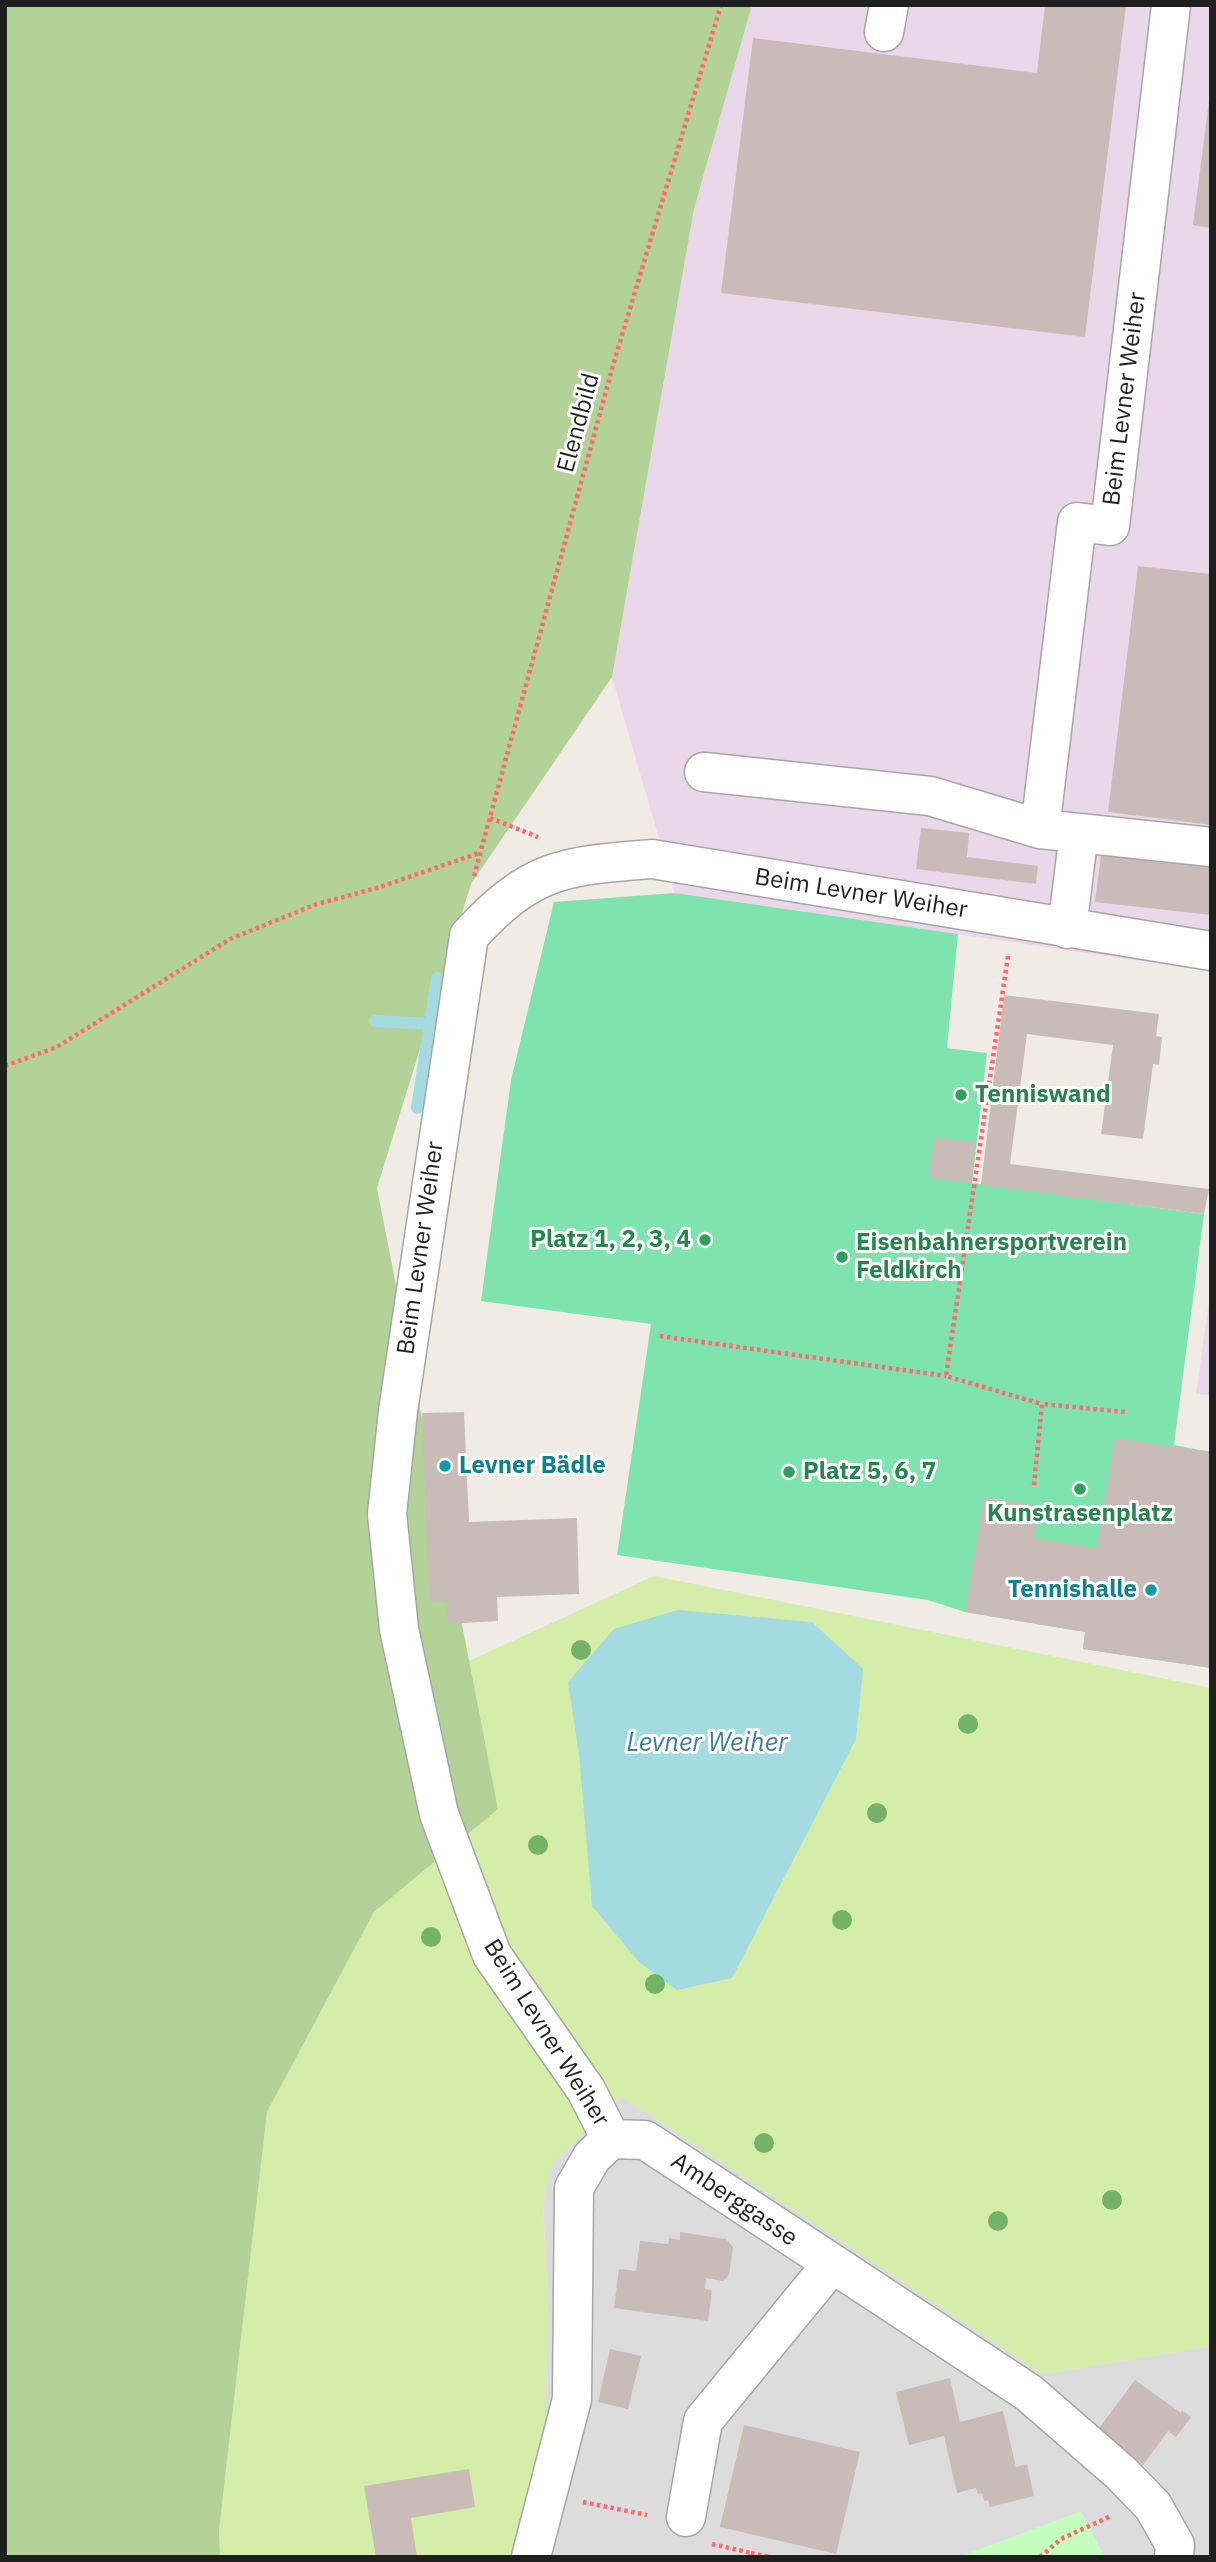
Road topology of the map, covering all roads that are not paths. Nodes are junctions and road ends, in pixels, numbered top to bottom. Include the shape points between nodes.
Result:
1 (1171, 5) edge
2 (704, 772) dead end
3 (1040, 829) junction
4 (1079, 833) junction
5 (1211, 847) edge
6 (1067, 929) junction
7 (1211, 951) edge
8 (611, 2139) junction
9 (832, 2264) junction
10 (686, 2517) dead end
11 (531, 2557) edge
12 (1174, 2557) edge

1 - 3 street, Beim Levner Weiher via 1110,526 1077,522
2 - 3 street via 930,796
3 - 4 street
4 - 5 street
4 - 6 street
6 - 7 street, Beim Levner Weiher
6 - 8 street, Beim Levner Weiher via 652,859 579,865 538,878 501,902 468,936 387,1514 399,1629 439,1814 492,1955 586,2090
8 - 9 street, Amberggasse via 645,2140
8 - 11 street via 593,2157 574,2188 572,2399
9 - 10 street via 703,2421
9 - 12 street, Amberggasse via 1029,2393 1153,2506 1175,2545

